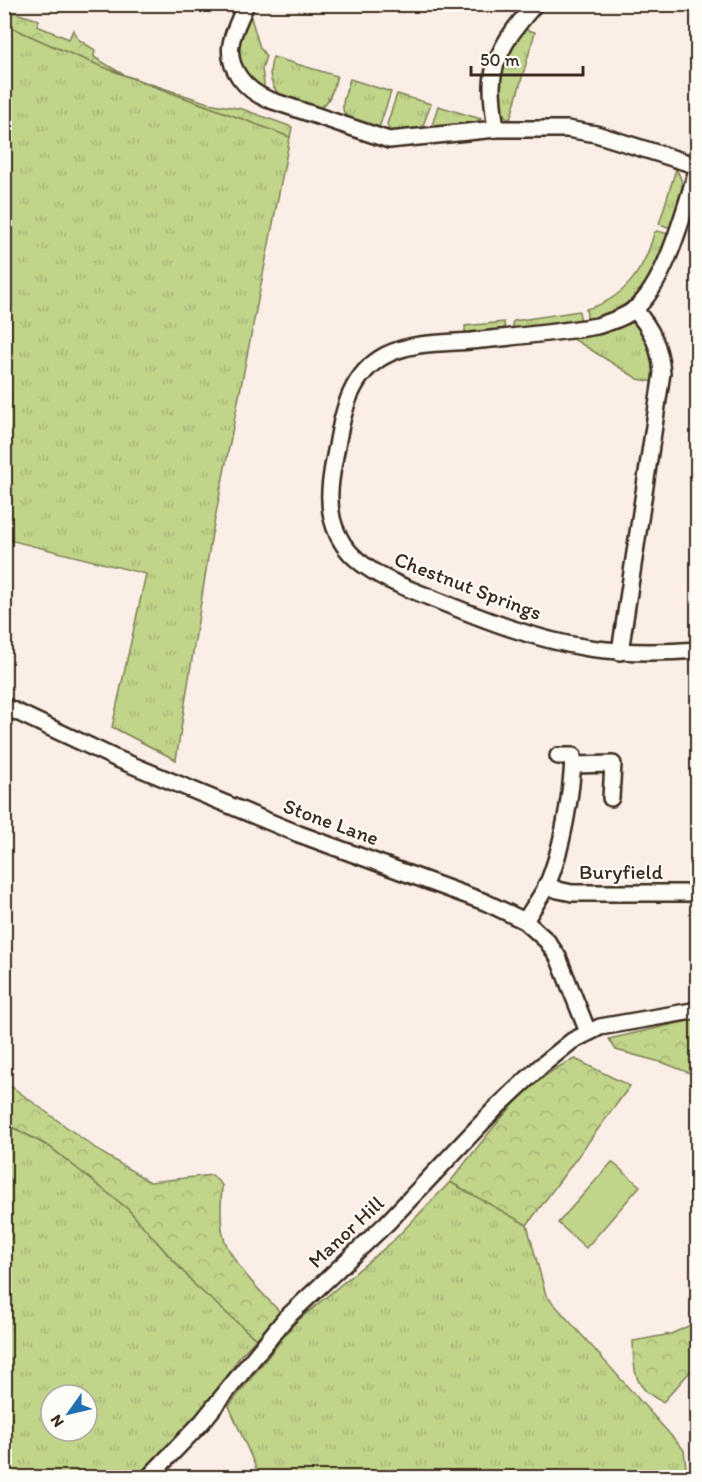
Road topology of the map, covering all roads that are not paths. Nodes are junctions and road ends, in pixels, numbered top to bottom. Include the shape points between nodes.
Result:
1 (246, 4) edge
2 (535, 4) edge
3 (496, 129) junction
4 (698, 167) edge
5 (634, 309) junction
6 (698, 650) edge
7 (620, 652) junction
8 (4, 705) edge
9 (558, 756) dead end
10 (573, 765) junction
11 (611, 798) dead end
12 (546, 885) junction
13 (698, 893) edge
14 (525, 921) junction
15 (698, 1010) edge
16 (588, 1032) junction
17 (148, 1478) edge

1 - 3 street, Chestnut Springs via 231,46 234,68 251,90 267,99 389,140
2 - 3 street via 509,36 494,70
3 - 4 street, Chestnut Springs via 582,131
4 - 5 street, Chestnut Springs via 672,246 660,272
5 - 7 street via 655,339 662,373
5 - 7 street, Chestnut Springs via 597,326 418,345 373,363 349,394 329,498 338,536 350,553 394,583 532,634
6 - 7 street, Chestnut Springs
8 - 14 street, Stone Lane via 115,758
9 - 10 street via 573,756
10 - 11 street via 613,764
10 - 12 street, Buryfield via 566,816
12 - 13 street, Buryfield via 572,893
12 - 14 street, Buryfield
14 - 16 street, Stone Lane via 558,957
15 - 16 street, Manor Hill via 611,1024
16 - 17 street, Manor Hill via 522,1083 415,1195 285,1319 202,1422

